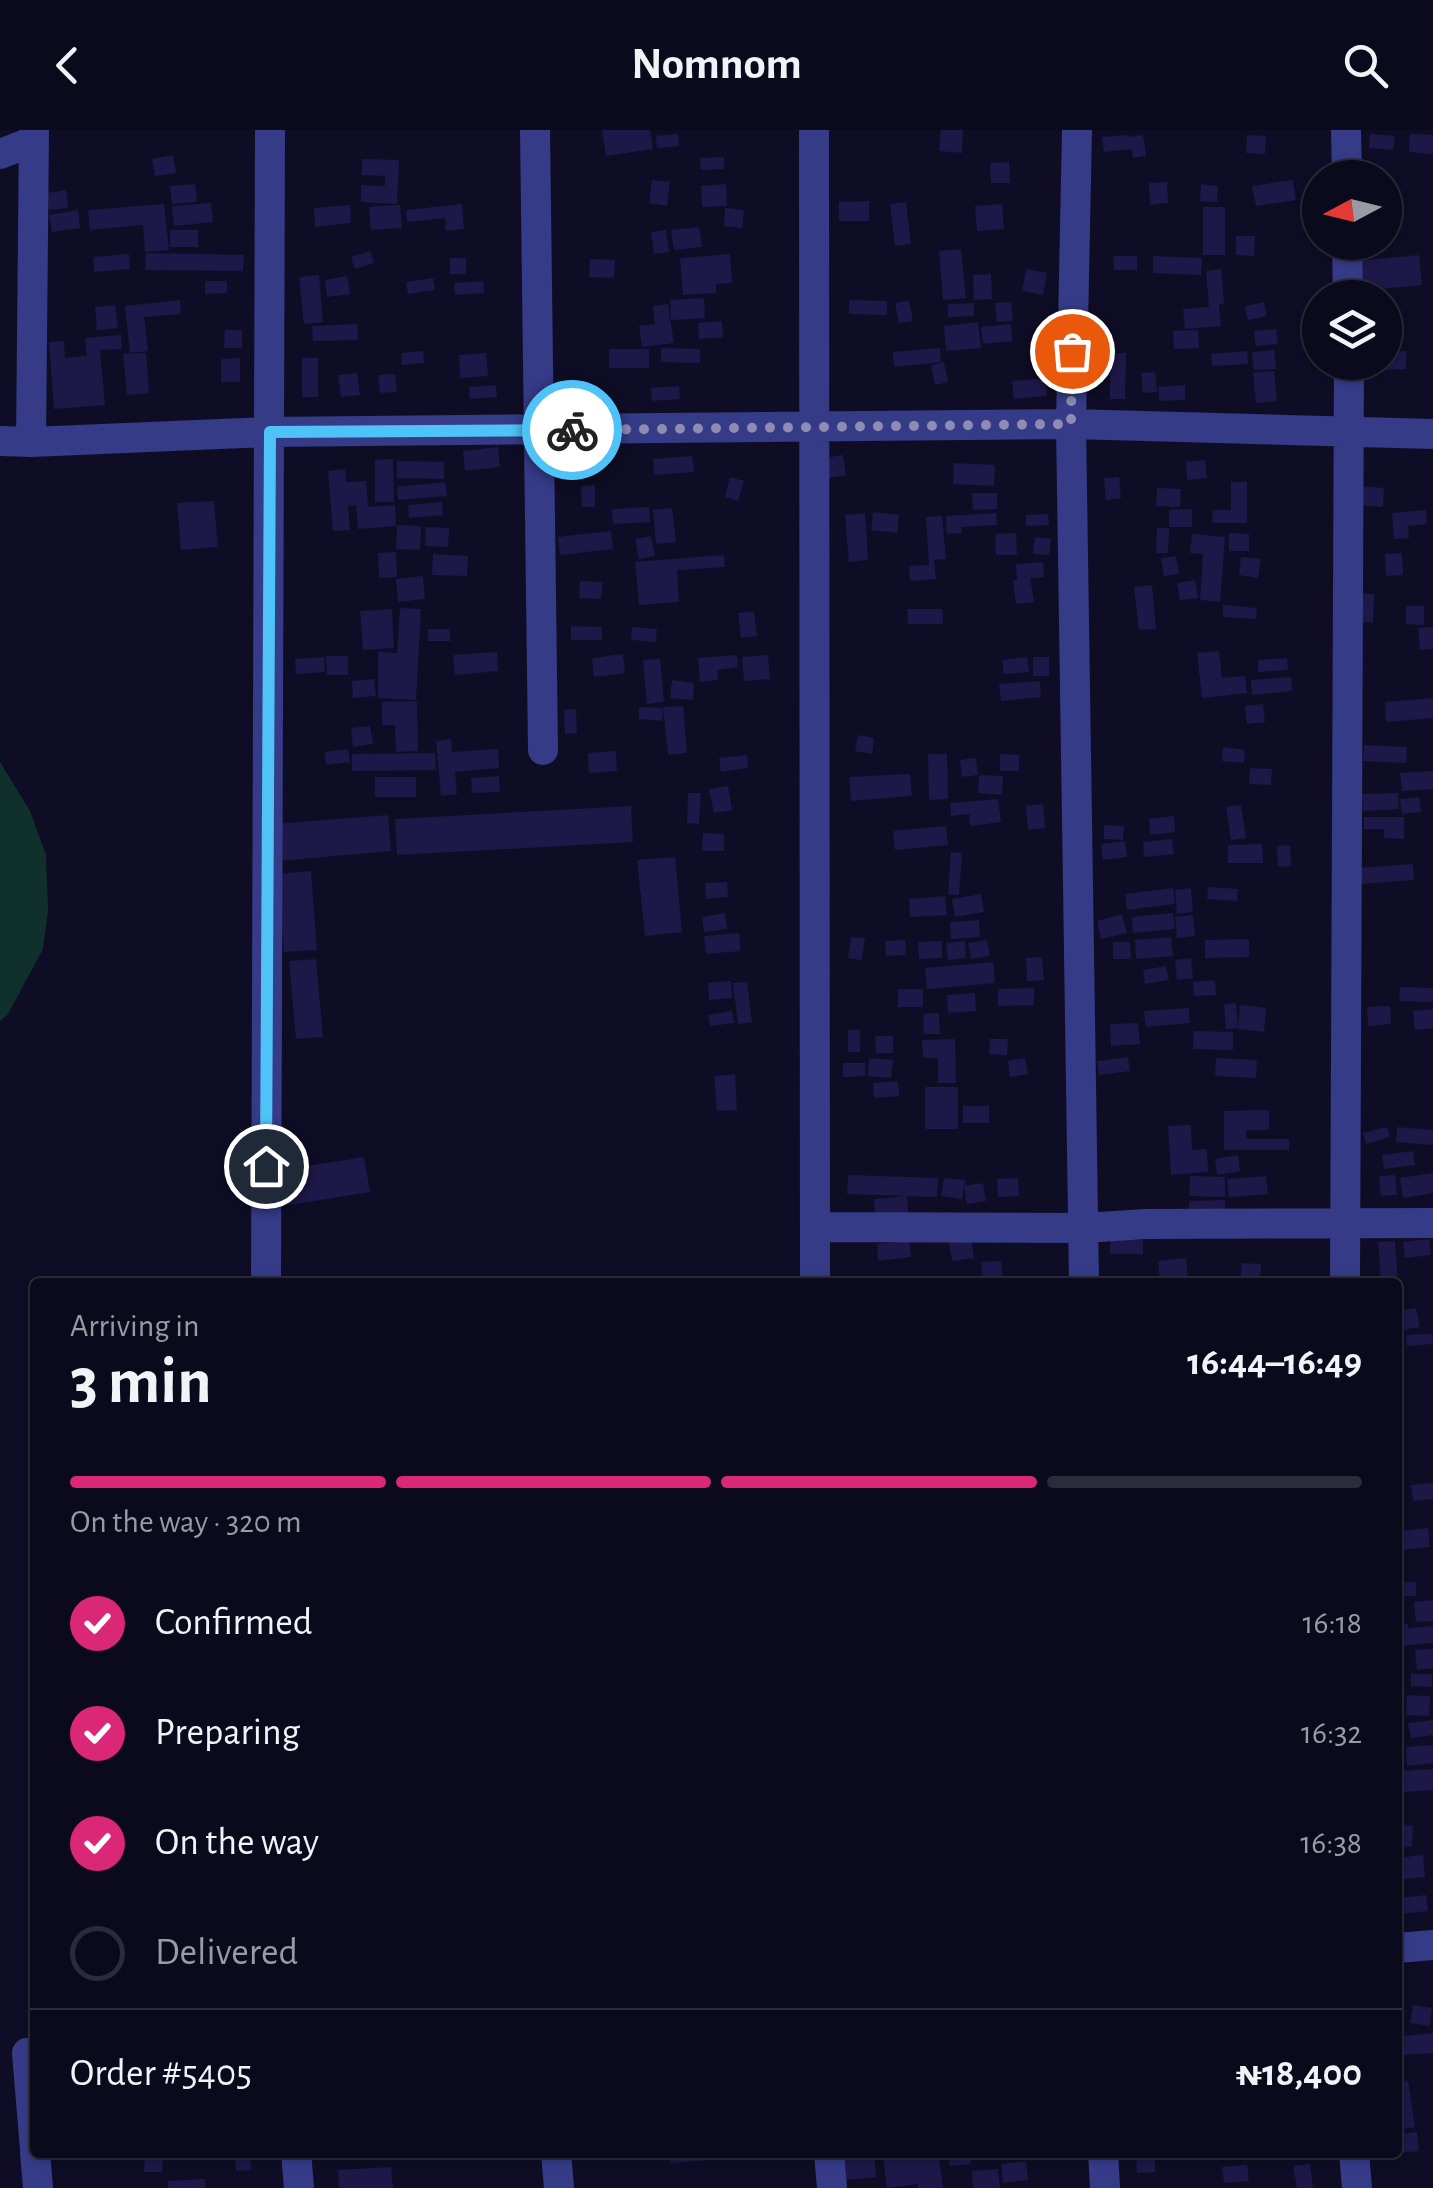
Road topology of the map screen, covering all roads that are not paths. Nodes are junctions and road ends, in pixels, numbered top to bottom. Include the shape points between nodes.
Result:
1 (270, 130) edge
2 (534, 130) edge
3 (814, 130) edge
4 (1076, 130) edge
5 (1346, 130) edge
6 (34, 135) edge
7 (0, 154) edge
8 (1347, 160) edge
9 (1348, 380) edge
10 (1071, 424) junction
11 (813, 428) junction
12 (539, 430) junction
13 (270, 432) junction
14 (1349, 433) junction
15 (1433, 434) edge
16 (0, 441) edge
17 (32, 442) junction
18 (543, 750) dead end
19 (1345, 1222) junction
20 (1433, 1224) edge
21 (815, 1227) junction
22 (1084, 1228) junction
23 (266, 1278) edge
24 (814, 1278) edge
25 (1084, 1278) edge
26 (1344, 1278) edge
27 (1433, 1945) edge
28 (1402, 1948) edge
29 (21, 2054) edge
30 (30, 2116) edge
31 (36, 2158) edge
32 (296, 2158) edge
33 (557, 2158) edge
34 (830, 2158) edge
35 (1103, 2158) edge
36 (1354, 2158) edge
37 (38, 2188) edge
38 (299, 2188) edge
39 (560, 2188) edge
40 (832, 2188) edge
41 (1106, 2188) edge
42 (1357, 2188) edge

1 - 13 street
2 - 12 street
3 - 11 street
4 - 10 street
5 - 8 street
6 - 7 street
6 - 17 street
9 - 14 street
10 - 11 street
10 - 14 street
10 - 22 street
11 - 12 street
11 - 21 street
12 - 13 street
12 - 18 street
13 - 17 street
13 - 23 street
14 - 15 street
14 - 19 street
16 - 17 street
19 - 20 street
19 - 22 street
19 - 26 street
21 - 22 street
21 - 24 street
22 - 25 street
27 - 28 street
29 - 30 street
31 - 37 street
32 - 38 street
33 - 39 street
34 - 40 street
35 - 41 street
36 - 42 street

